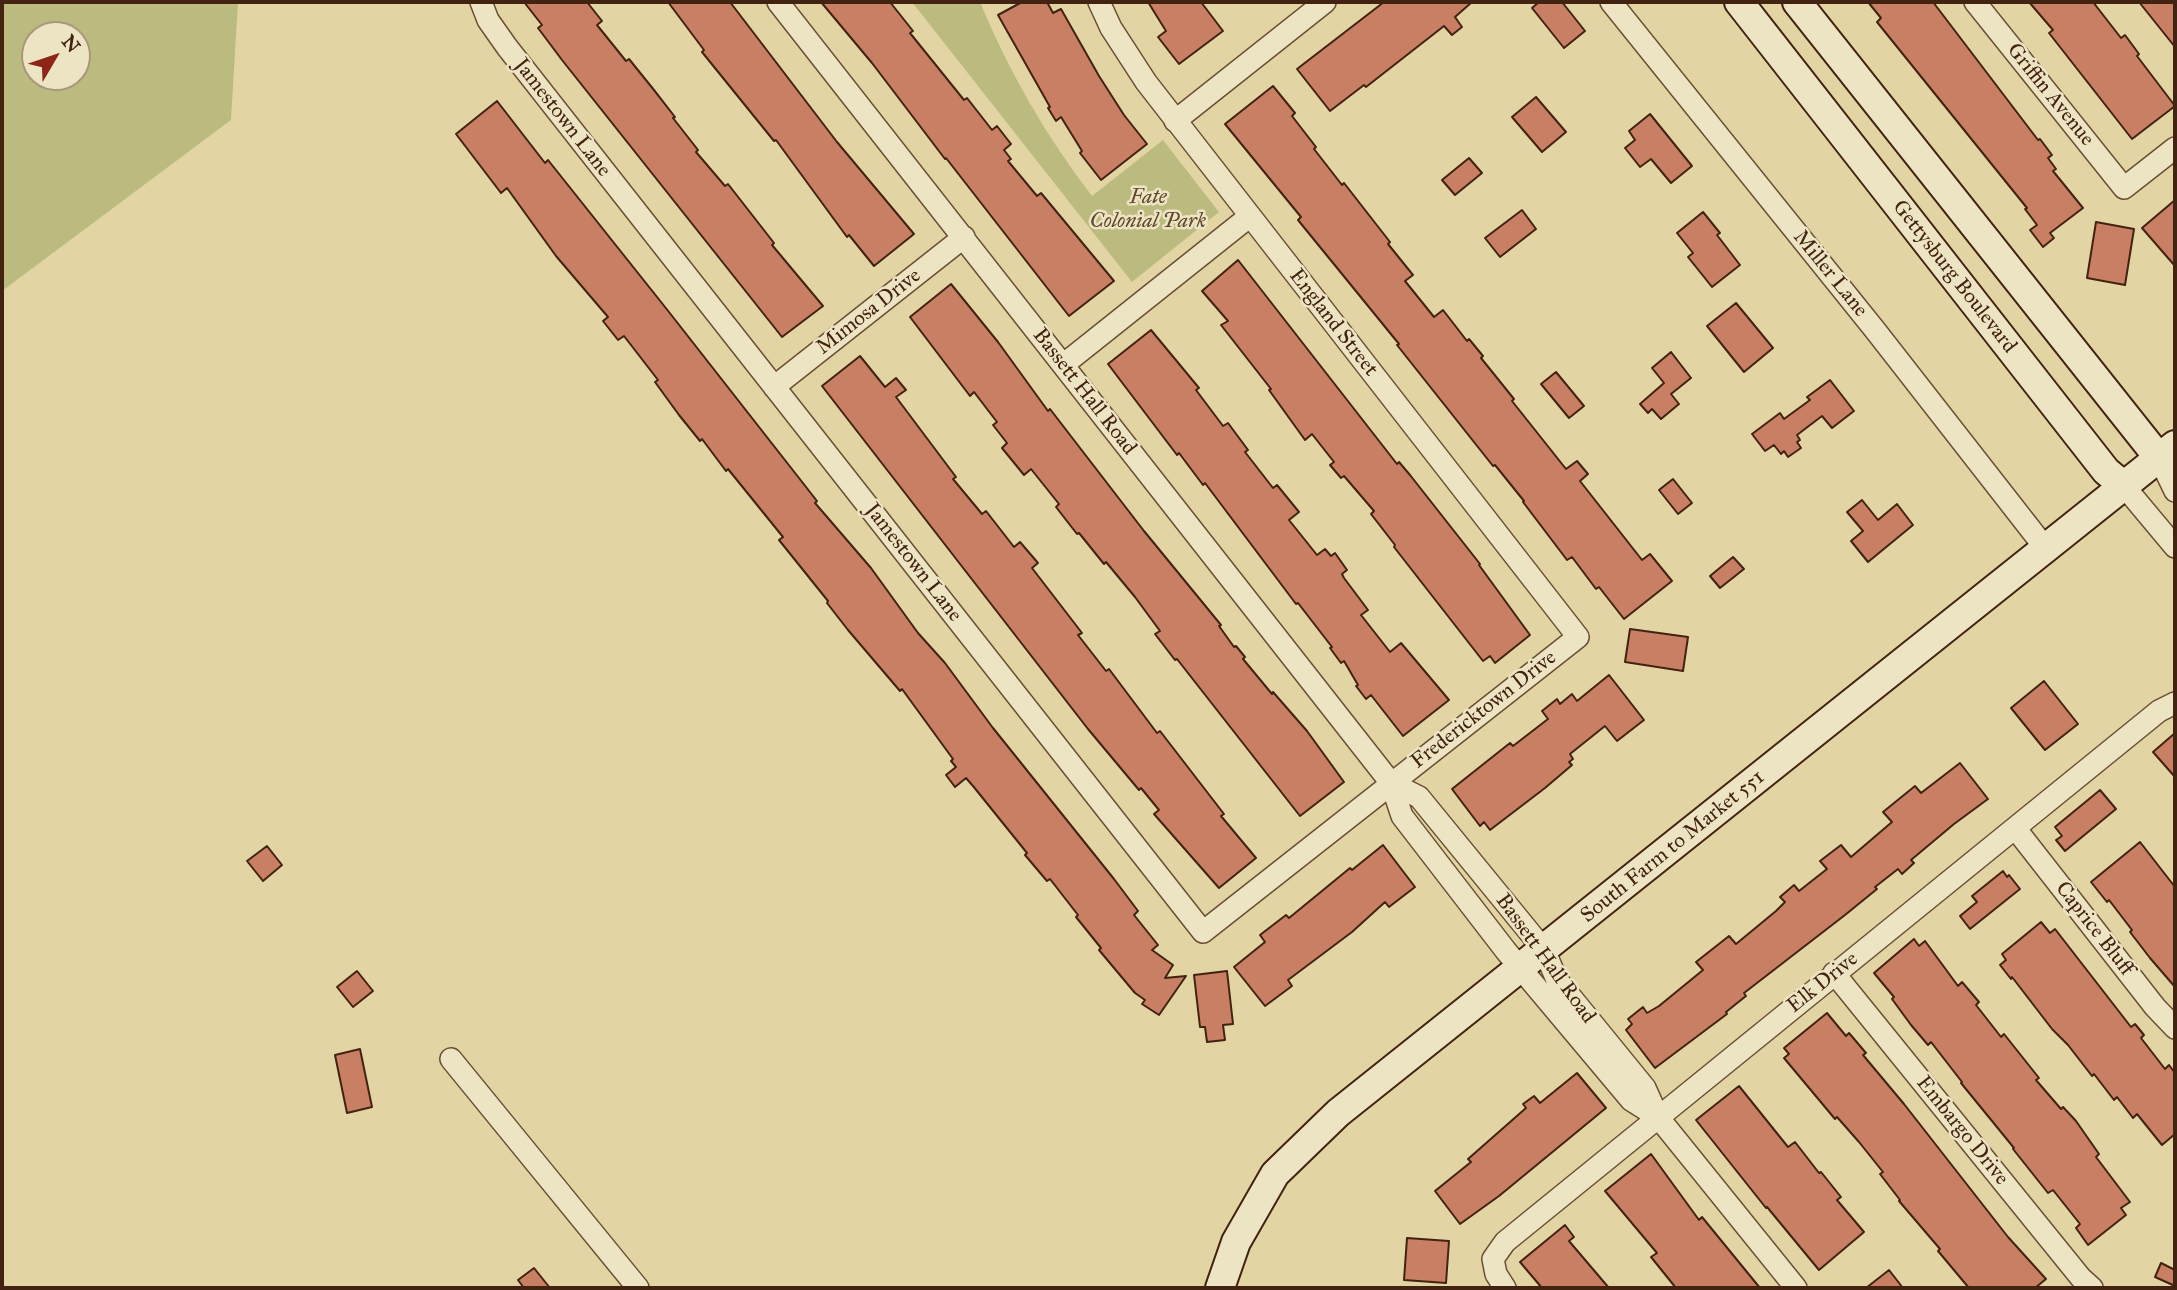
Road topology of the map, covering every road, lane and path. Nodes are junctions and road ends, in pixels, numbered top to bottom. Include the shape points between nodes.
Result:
1 (481, 2) edge
2 (778, 2) edge
3 (1099, 2) edge
4 (1325, 2) edge
5 (1611, 2) edge
6 (1738, 2) edge
7 (1797, 2) edge
8 (1975, 2) edge
9 (1175, 121) junction
10 (2175, 148) edge
11 (1250, 216) junction
12 (964, 237) junction
13 (1063, 365) junction
14 (774, 387) junction
15 (2167, 452) edge
16 (2124, 486) junction
17 (2175, 491) edge
18 (2175, 547) edge
19 (2046, 549) junction
20 (1577, 637) joint
21 (2175, 686) edge
22 (2167, 707) edge
23 (1391, 783) junction
24 (2015, 828) junction
25 (1544, 950) junction
26 (1522, 968) junction
27 (1835, 973) junction
28 (2175, 1028) edge
29 (451, 1059) dead end
30 (1658, 1117) junction
31 (638, 1288) edge
32 (1220, 1288) edge
33 (1505, 1288) edge
34 (1796, 1288) edge
35 (2092, 1288) edge

1 - 14 street, Jamestown Lane via 506,47
2 - 12 street, Bassett Hall Road
3 - 9 street, England Street via 1129,58
4 - 9 street
5 - 19 street, Miller Lane
6 - 16 main road, Gettysburg Boulevard via 2106,471
7 - 15 main road
8 - 10 street, Griffin Avenue via 2124,188
9 - 11 street, England Street
11 - 13 street
11 - 20 street, England Street
12 - 13 street, Bassett Hall Road
12 - 14 street, Mimosa Drive
13 - 23 street, Bassett Hall Road
14 - 23 street, Jamestown Lane via 1203,932
15 - 16 main road, South Farm to Market 551
15 - 17 street
16 - 18 street, Gettysburg Boulevard
16 - 19 main road, South Farm to Market 551
19 - 25 main road, South Farm to Market 551
20 - 23 street, Fredericktown Drive
21 - 22 street, Elk Drive
22 - 24 street, Elk Drive
23 - 25 street, Bassett Hall Road via 1419,797
23 - 26 street, Bassett Hall Road via 1402,816
24 - 27 street, Elk Drive
24 - 28 street, Caprice Bluff
25 - 26 main road, South Farm to Market 551
25 - 30 street, Bassett Hall Road via 1556,980 1645,1088
26 - 30 street, Bassett Hall Road via 1631,1100
26 - 32 main road, South Farm to Market 551 via 1338,1113 1275,1174 1236,1242
27 - 30 street, Elk Drive
27 - 35 street, Embargo Drive
29 - 31 street
30 - 33 street, Elk Drive via 1504,1241 1493,1259
30 - 34 street, Bassett Hall Road

